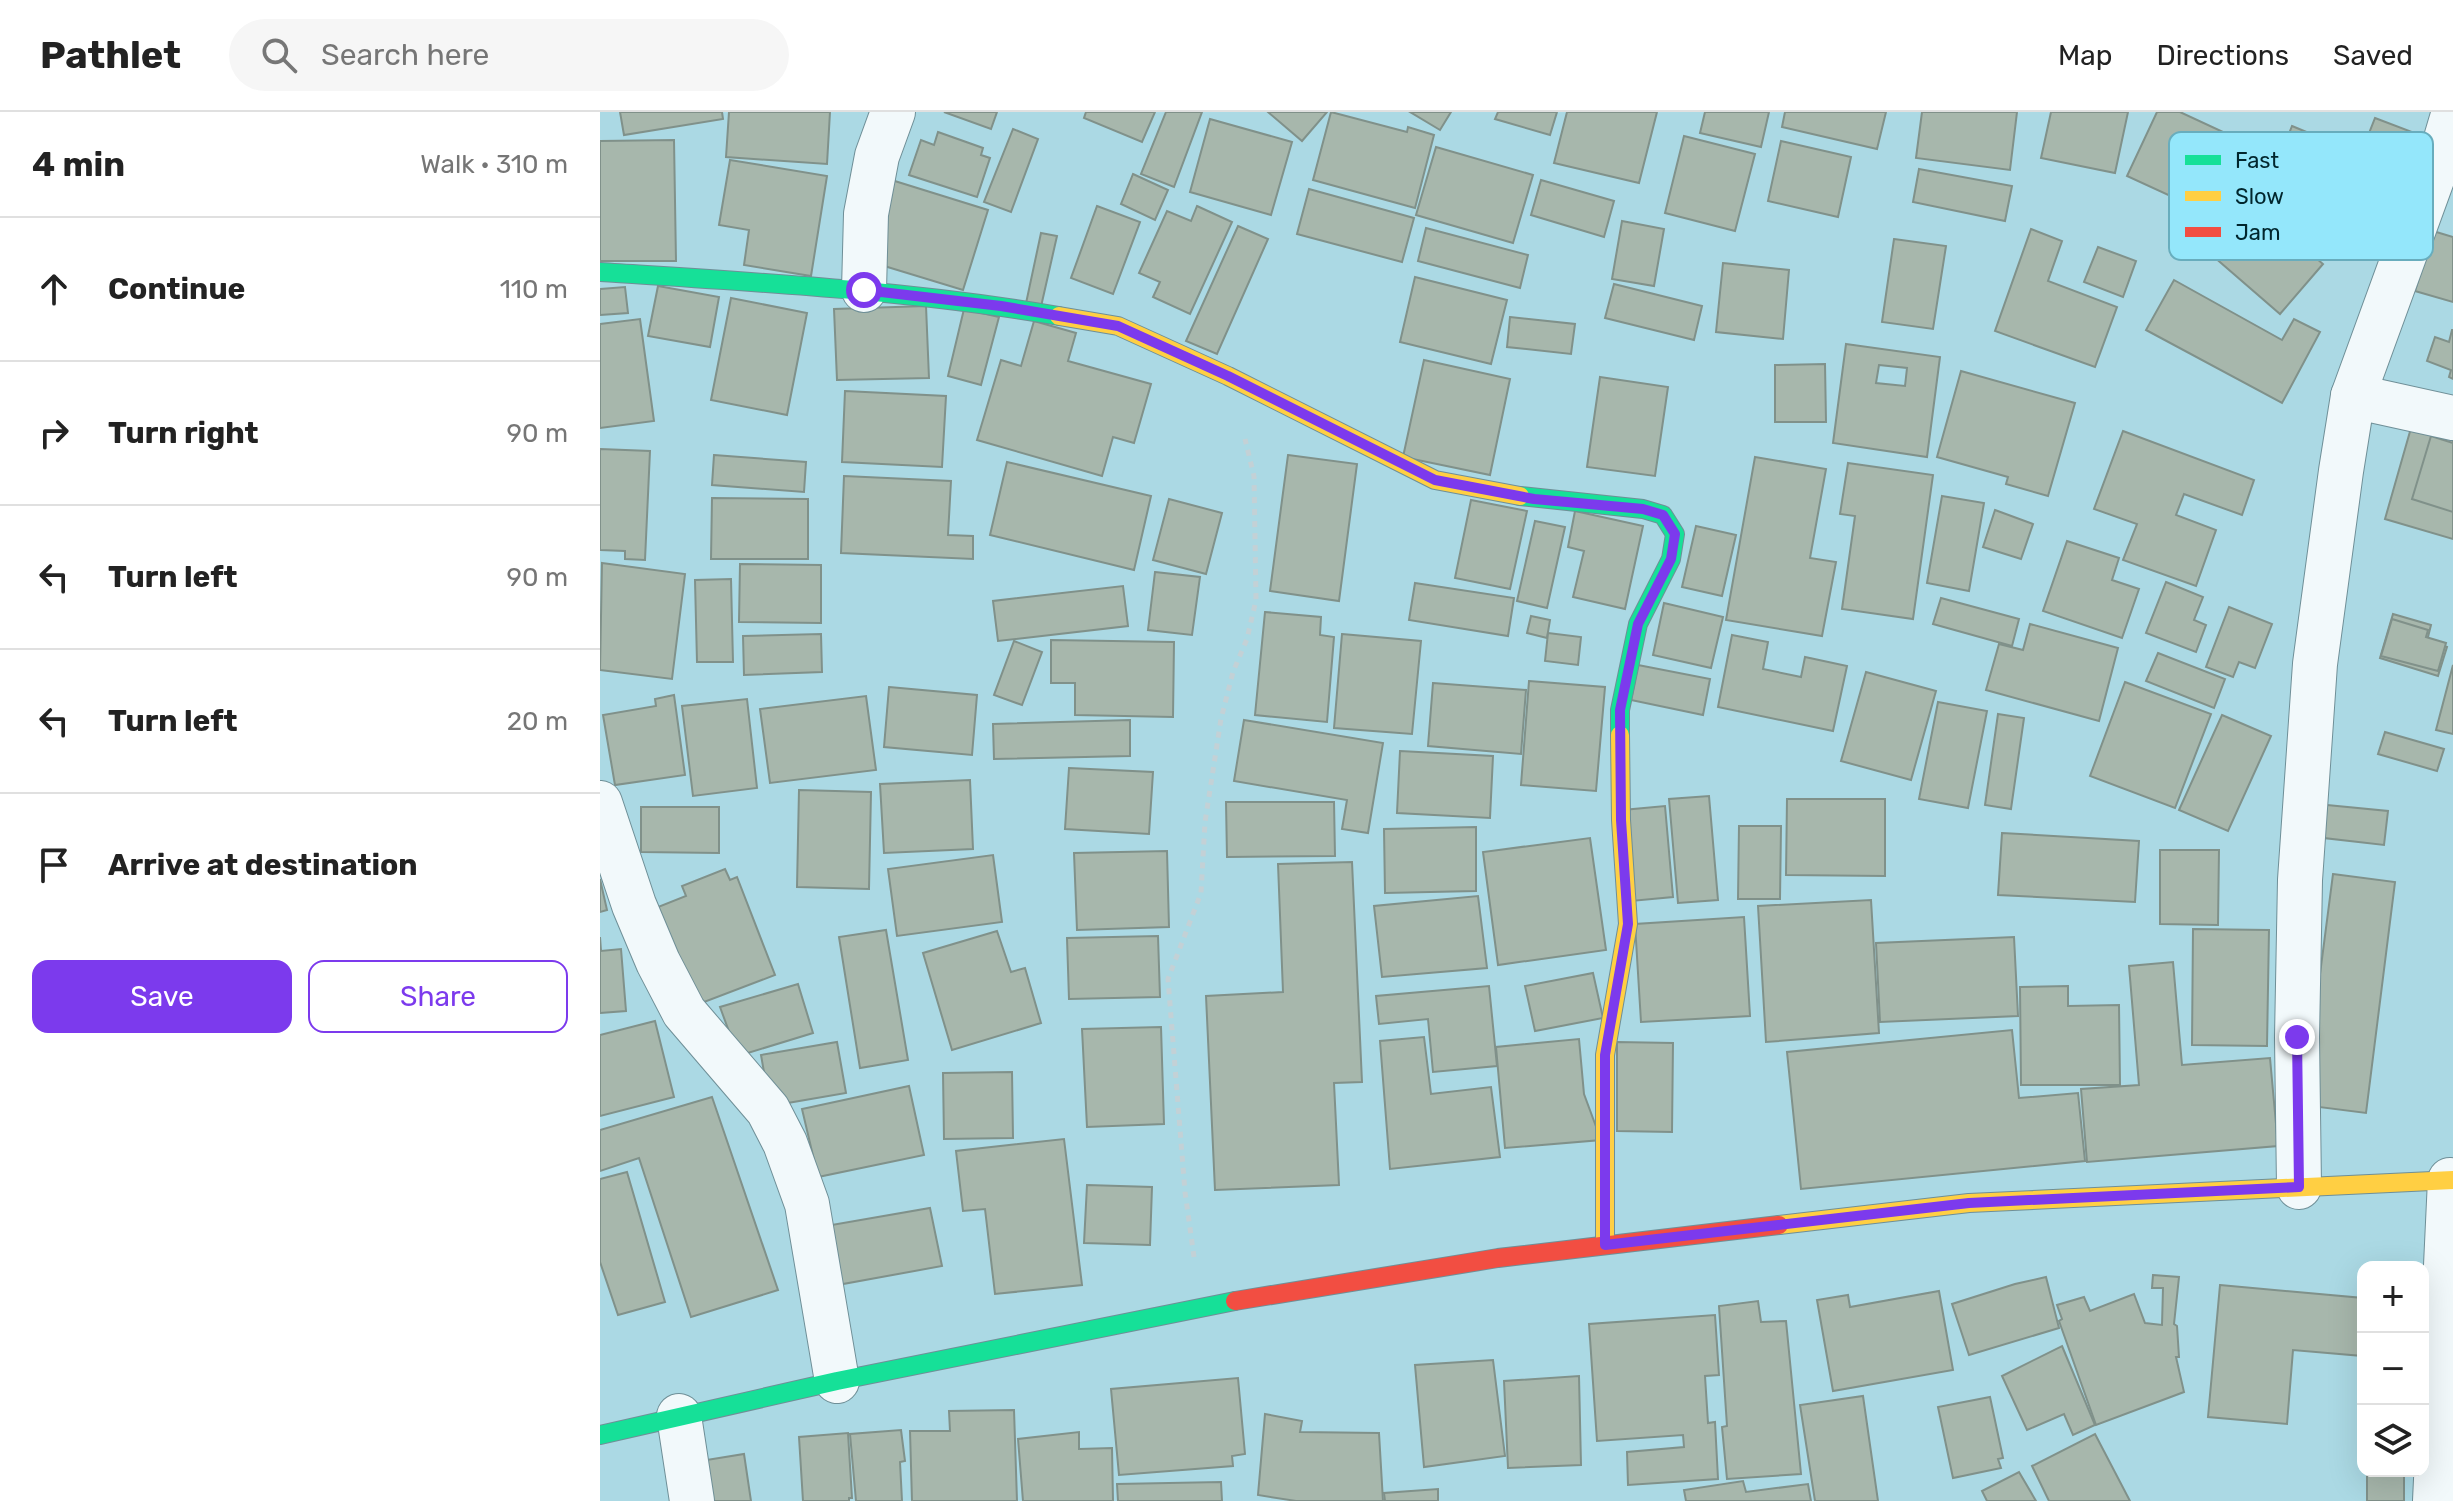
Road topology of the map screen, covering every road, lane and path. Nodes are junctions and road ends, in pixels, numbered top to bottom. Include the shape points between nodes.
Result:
1 (893, 112) edge
2 (2453, 115) edge
3 (2433, 176) edge
4 (2403, 260) edge
5 (600, 272) edge
6 (864, 290) junction
7 (1228, 376) junction
8 (2353, 396) junction
9 (2453, 418) edge
10 (600, 803) edge
11 (2451, 1180) edge
12 (2299, 1187) junction
13 (1605, 1245) junction
14 (1201, 1306) junction
15 (837, 1381) junction
16 (679, 1416) junction
17 (600, 1435) edge
18 (692, 1501) edge
19 (2435, 1501) edge

1 - 6 street via 877,156 866,214
2 - 3 street
4 - 8 street
5 - 6 main road
6 - 7 main road via 1118,326
7 - 13 main road via 1435,480 1534,499 1643,509 1663,515 1675,534 1671,559 1638,624 1620,710 1628,924 1605,1055
7 - 14 path via 1254,476 1256,600 1221,719 1205,822 1201,893 1168,979 1185,1192
8 - 9 street
8 - 12 street via 2315,664 2300,880
10 - 15 street via 634,905 684,1012 768,1110 785,1143 807,1204
11 - 12 main road
11 - 19 street
12 - 13 main road via 1969,1203
13 - 14 main road
14 - 15 main road
15 - 16 main road
16 - 17 main road
16 - 18 street

